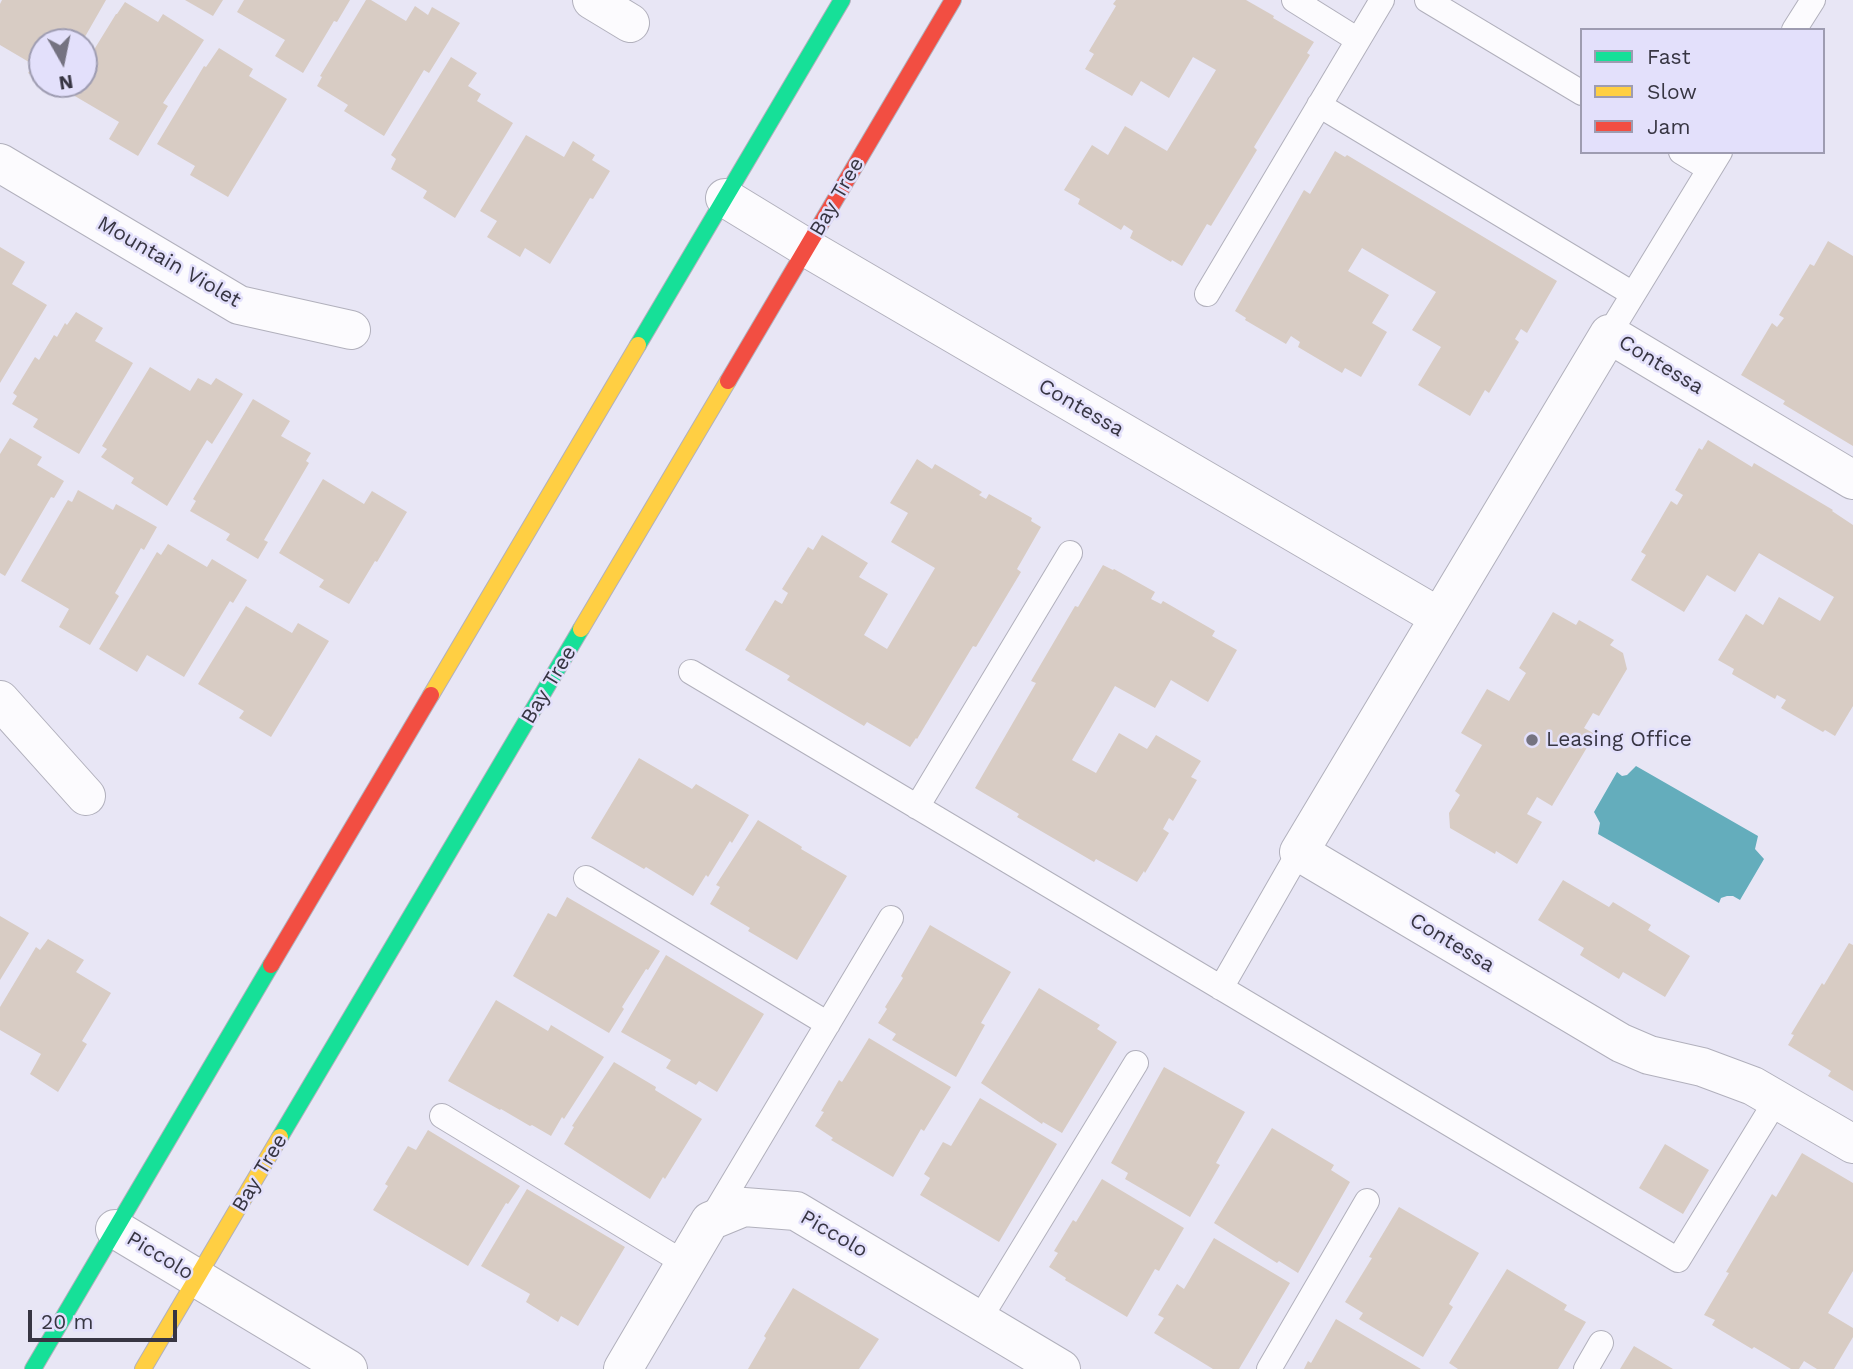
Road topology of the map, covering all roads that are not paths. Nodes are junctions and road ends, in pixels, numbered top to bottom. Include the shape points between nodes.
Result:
1 (592, 0) edge
2 (842, 0) edge
3 (953, 0) edge
4 (1294, 0) edge
5 (1382, 0) edge
6 (1427, 0) edge
7 (1812, 0) edge
8 (630, 23) dead end
9 (1795, 28) edge
10 (1358, 40) junction
11 (1580, 92) edge
12 (1319, 105) junction
13 (1689, 154) edge
14 (1715, 161) edge
15 (0, 163) edge
16 (724, 198) junction
17 (807, 248) junction
18 (1207, 294) dead end
19 (1633, 294) junction
20 (351, 330) dead end
21 (1609, 334) junction
22 (1853, 480) edge
23 (1070, 553) dead end
24 (1439, 617) junction
25 (691, 672) dead end
26 (0, 700) edge
27 (86, 796) dead end
28 (917, 807) junction
29 (1299, 852) junction
30 (586, 878) dead end
31 (891, 918) dead end
32 (1221, 988) junction
33 (828, 1024) junction
34 (1136, 1063) dead end
35 (1777, 1100) junction
36 (442, 1116) dead end
37 (1853, 1144) edge
38 (1367, 1201) dead end
39 (710, 1221) junction
40 (115, 1229) junction
41 (686, 1264) junction
42 (197, 1279) junction
43 (979, 1320) junction
44 (1601, 1343) dead end
45 (33, 1369) edge
46 (143, 1369) edge
47 (348, 1369) edge
48 (623, 1369) edge
49 (1061, 1369) edge
50 (1269, 1369) edge
51 (1586, 1369) edge

1 - 8 street
2 - 16 street
3 - 17 street, Bay Tree
4 - 10 lane
5 - 10 lane
6 - 11 lane
7 - 9 lane
10 - 12 lane
12 - 18 lane
12 - 19 lane
13 - 14 lane
14 - 19 lane
15 - 20 street, Mountain Violet via 239,305
16 - 17 street, Contessa
16 - 40 street
17 - 24 street, Contessa
17 - 42 street, Bay Tree
19 - 21 lane
21 - 22 street, Contessa
21 - 24 street, Contessa
23 - 28 lane
24 - 29 street, Contessa
25 - 28 lane
26 - 27 street
28 - 32 lane
29 - 32 lane
29 - 35 street, Contessa via 1621,1044 1702,1067
30 - 33 lane
31 - 33 lane
32 - 35 lane via 1678,1260
33 - 39 lane
34 - 43 lane
35 - 37 street, Contessa
36 - 41 lane
38 - 50 lane
39 - 41 street
39 - 43 street, Piccolo via 744,1206 796,1211
40 - 42 street, Piccolo
40 - 45 street
41 - 48 street
42 - 46 street, Bay Tree
42 - 47 street, Piccolo
43 - 49 street, Piccolo
44 - 51 lane

